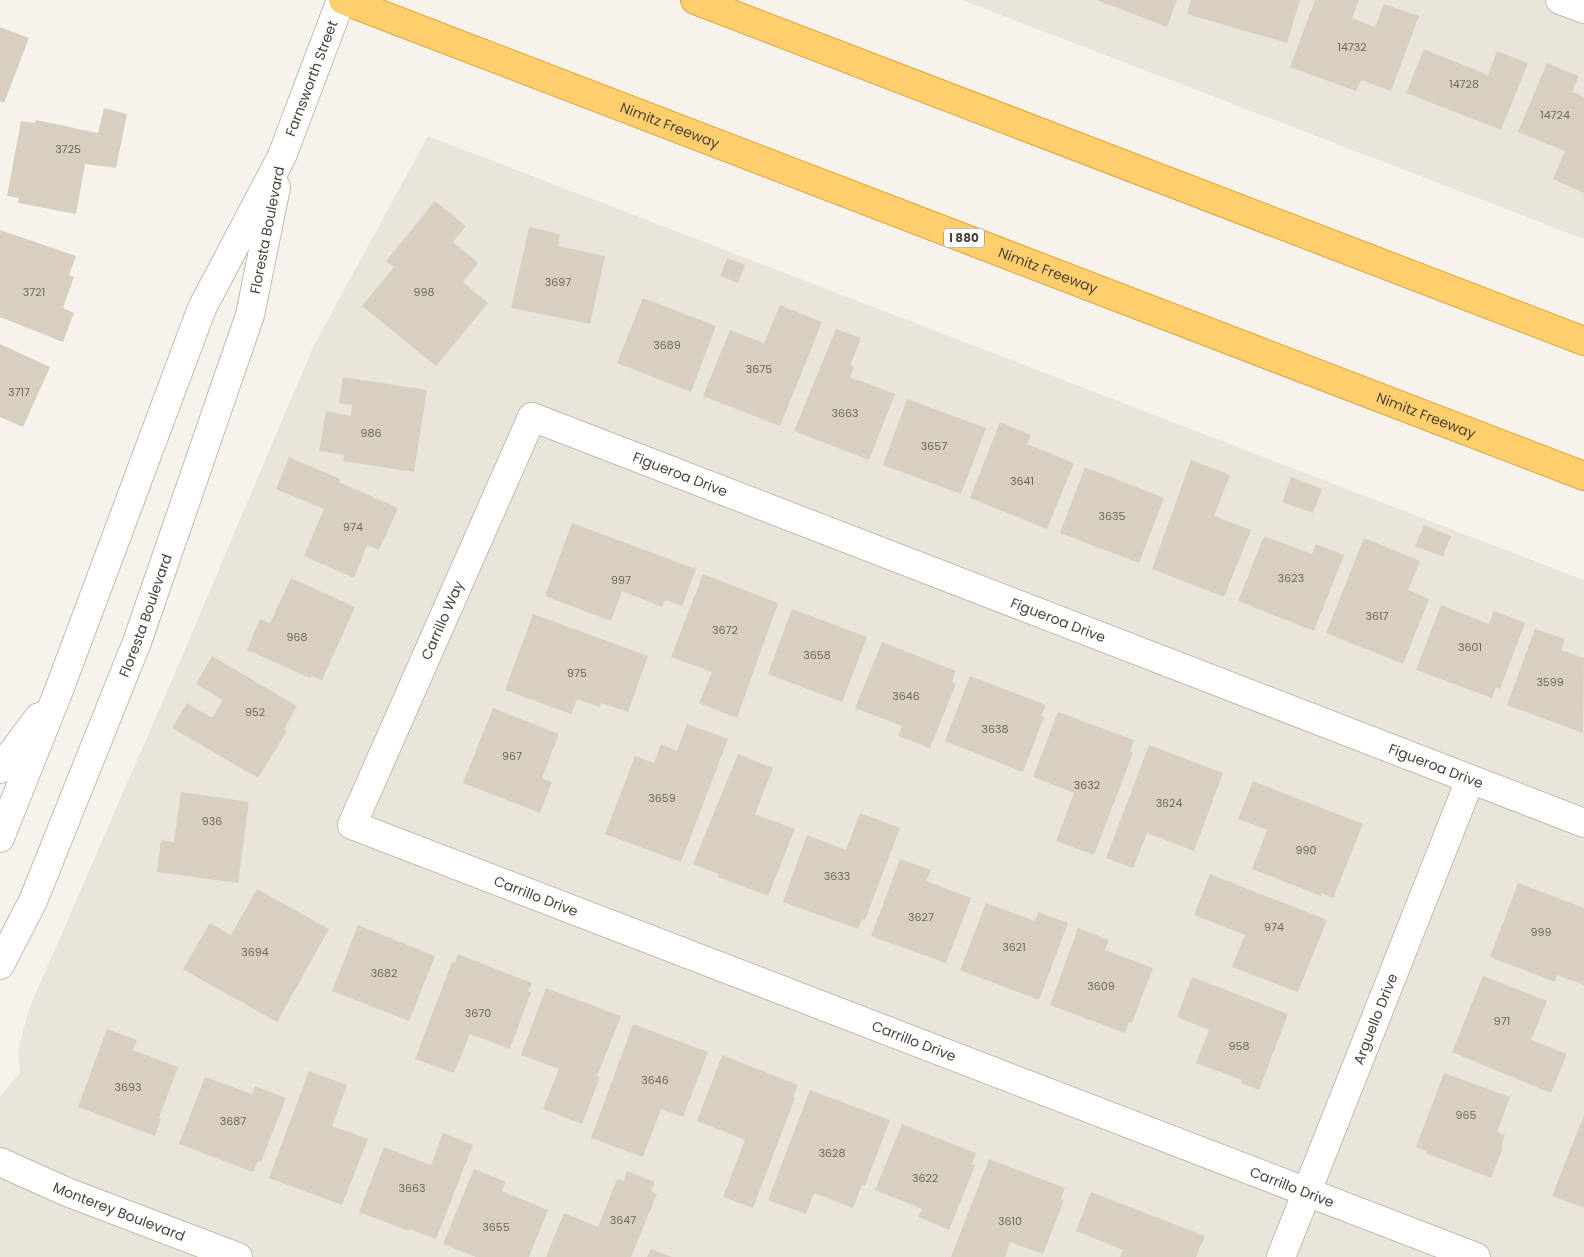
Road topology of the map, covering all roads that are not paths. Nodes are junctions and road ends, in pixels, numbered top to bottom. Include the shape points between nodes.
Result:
1 (342, 0) edge
2 (695, 0) edge
3 (1560, 0) edge
4 (1584, 9) edge
5 (282, 156) junction
6 (1584, 341) edge
7 (532, 417) joint
8 (1584, 476) edge
9 (59, 690) junction
10 (0, 769) edge
11 (1470, 780) junction
12 (1584, 822) edge
13 (352, 825) joint
14 (0, 838) edge
15 (0, 965) edge
16 (0, 1162) edge
17 (1305, 1192) junction
18 (238, 1257) edge
19 (1280, 1257) edge
20 (1476, 1257) edge

1 - 5 street, Farnsworth Street
1 - 8 highway, Nimitz Freeway / I 880
2 - 6 highway
3 - 4 street
5 - 9 street, Floresta Boulevard via 202,308
5 - 15 street, Floresta Boulevard via 250,315 137,642 33,901
7 - 11 street, Figueroa Drive
7 - 13 street, Carrillo Way
9 - 10 street
9 - 14 street, Floresta Boulevard
11 - 12 street, Figueroa Drive
11 - 17 street, Arguello Drive
13 - 17 street, Carrillo Drive
16 - 18 street, Monterey Boulevard via 66,1192
17 - 19 street, Arguello Drive
17 - 20 street, Carrillo Drive

